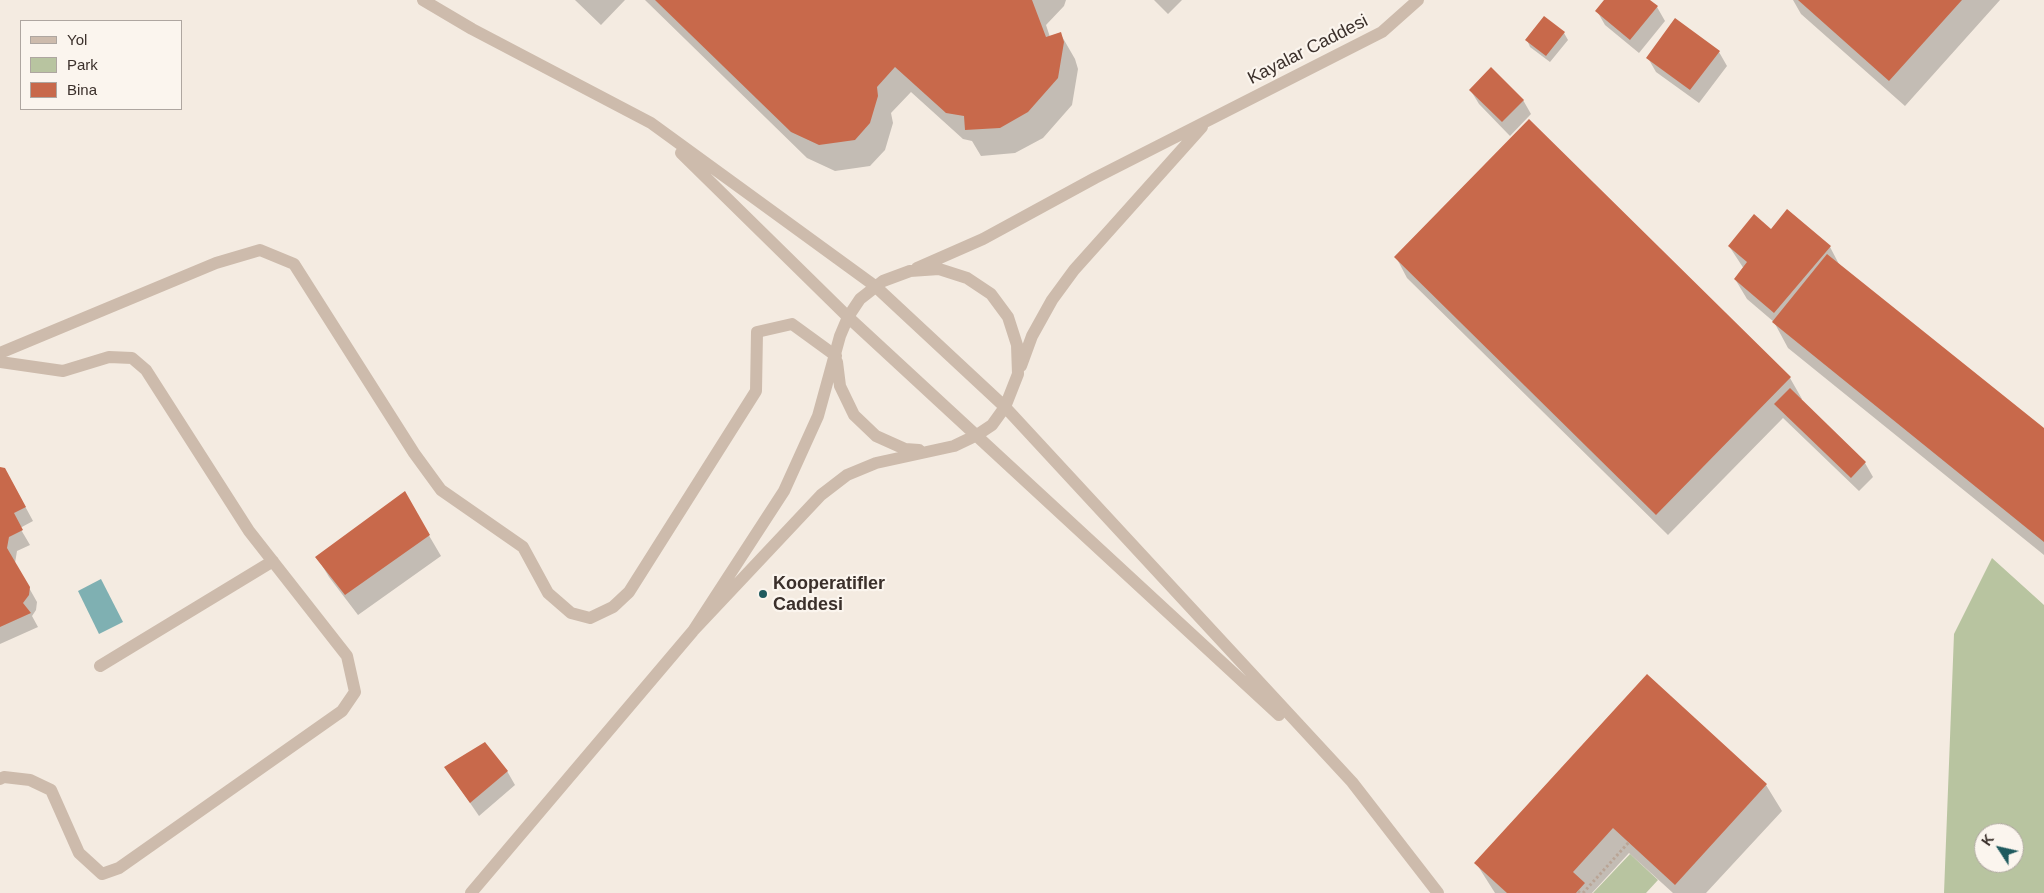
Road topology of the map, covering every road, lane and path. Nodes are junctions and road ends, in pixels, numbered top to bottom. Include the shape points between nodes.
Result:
1 (423, 0) edge
2 (1418, 0) edge
3 (1207, 121) junction
4 (651, 123) junction
5 (910, 271) junction
6 (876, 286) junction
7 (848, 317) junction
8 (0, 353) edge
9 (836, 356) junction
10 (0, 362) edge
11 (1018, 374) junction
12 (1005, 407) junction
13 (977, 435) junction
14 (936, 451) junction
15 (273, 561) junction
16 (693, 631) junction
17 (100, 666) dead end
18 (0, 779) edge
19 (1352, 782) junction
20 (1629, 842) dead end
21 (1580, 892) edge
22 (472, 893) edge
23 (1438, 893) edge

1 - 4 street
2 - 3 street, Kayalar Caddesi via 1382,32
3 - 5 street, Kayalar Caddesi via 983,239
3 - 11 street via 1074,270 1032,336
4 - 6 street
4 - 7 street
5 - 6 street
5 - 11 street via 939,269 967,278 991,294 1008,317 1017,345
6 - 7 street via 860,299
6 - 12 street
7 - 9 street
7 - 13 street
8 - 9 street via 216,263 260,250 294,264 440,490 523,547 548,593 571,613 590,618 613,607 629,592 756,392 757,332 792,324
9 - 14 street via 840,386 854,415 876,436 905,449
9 - 16 street via 818,416 784,491
10 - 15 street via 62,370 109,357 132,358 146,370 249,531
11 - 12 street
12 - 13 street via 992,425
12 - 19 street
13 - 14 street
13 - 19 street
14 - 16 street via 876,463 847,475 821,495
15 - 17 street
15 - 18 street via 347,656 356,692 342,711 119,868 102,874 79,854 51,790 30,780
16 - 22 street
19 - 23 street
20 - 21 path

